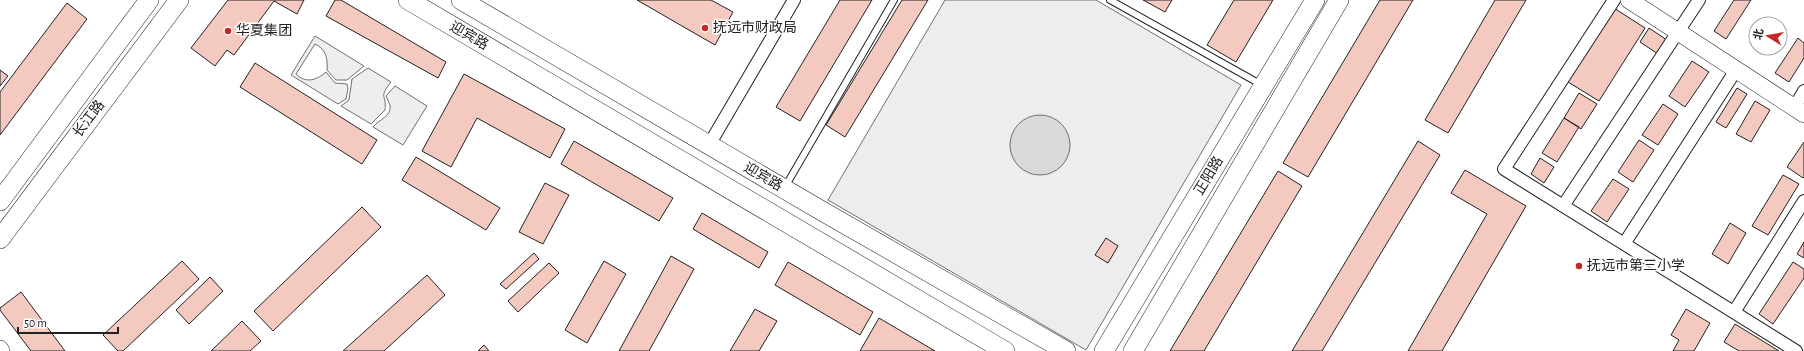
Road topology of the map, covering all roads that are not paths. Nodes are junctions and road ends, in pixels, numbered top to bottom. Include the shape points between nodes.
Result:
1 (149, 0) edge
2 (179, 0) edge
3 (408, 0) edge
4 (461, 0) edge
5 (794, 0) edge
6 (894, 0) edge
7 (1110, 0) edge
8 (1315, 0) edge
9 (1339, 0) edge
10 (1614, 0) edge
11 (1629, 0) edge
12 (1699, 0) edge
13 (1677, 32) junction
14 (1736, 70) junction
15 (1263, 86) junction
16 (1804, 91) edge
17 (1799, 111) edge
18 (709, 145) junction
19 (784, 189) junction
20 (0, 201) edge
21 (1804, 201) edge
22 (1563, 206) junction
23 (0, 239) edge
24 (1624, 244) junction
25 (1734, 312) junction
26 (1005, 351) edge
27 (1066, 351) edge
28 (1104, 351) edge
29 (1134, 351) edge
30 (1796, 351) edge

1 - 20 main road, 长江路
2 - 23 main road, 长江路
3 - 26 main road, 迎宾路
4 - 18 main road, 迎宾路
5 - 18 street
6 - 19 lane
7 - 15 lane
8 - 15 main road, 正阳路
9 - 29 main road, 正阳路
10 - 22 street via 1504,169
11 - 13 street
12 - 13 street
13 - 14 street
13 - 22 street
14 - 17 street
14 - 24 street
15 - 28 main road, 正阳路
16 - 17 street
18 - 19 main road, 迎宾路
19 - 27 main road, 迎宾路
21 - 25 street
22 - 24 street
24 - 25 street
25 - 30 street

